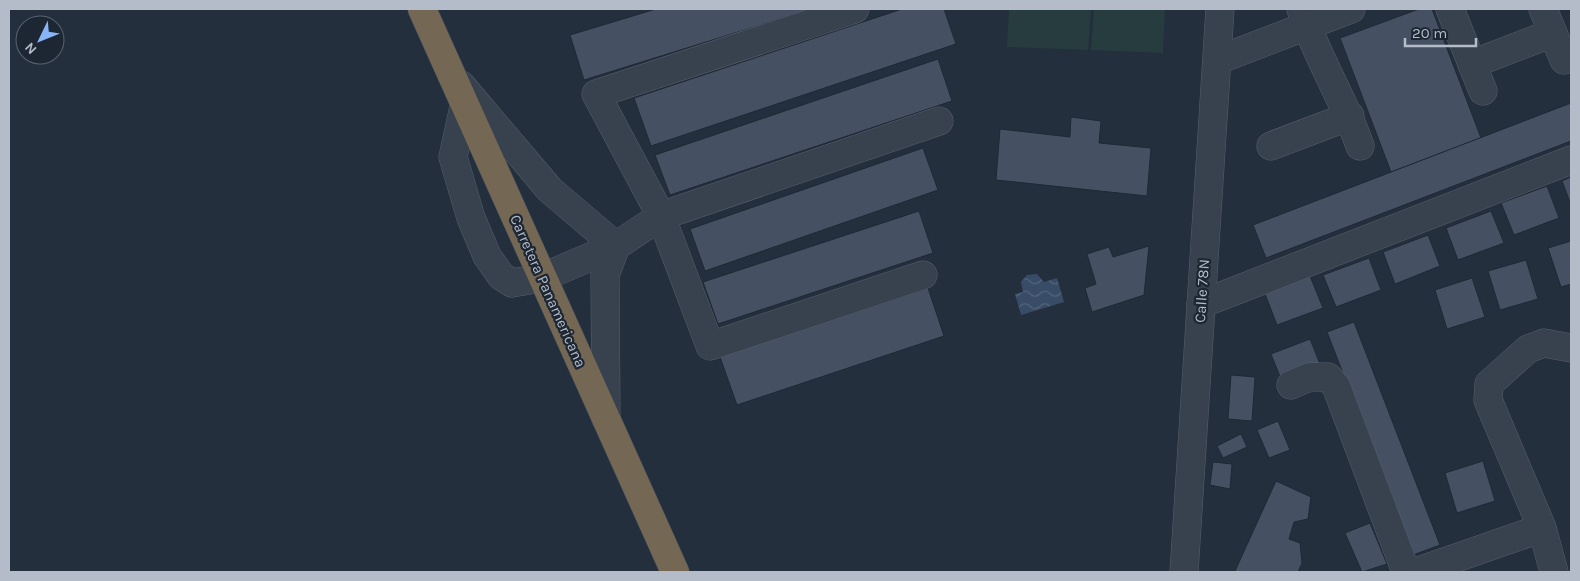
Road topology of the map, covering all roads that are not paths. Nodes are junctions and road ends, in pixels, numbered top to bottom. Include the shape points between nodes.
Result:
1 (422, 9) edge
2 (855, 9) edge
3 (1220, 9) edge
4 (1352, 9) edge
5 (1450, 9) edge
6 (1304, 17) edge
7 (1548, 21) edge
8 (1218, 60) junction
9 (1564, 60) dead end
10 (1472, 64) junction
11 (454, 77) junction
12 (1483, 90) dead end
13 (465, 102) junction
14 (1350, 116) junction
15 (939, 122) dead end
16 (1271, 146) dead end
17 (1360, 146) dead end
18 (1571, 160) edge
19 (661, 216) junction
20 (616, 246) junction
21 (923, 275) dead end
22 (541, 278) junction
23 (1201, 304) junction
24 (1571, 348) edge
25 (1291, 385) dead end
26 (606, 419) junction
27 (1542, 528) junction
28 (675, 572) edge
29 (1184, 572) edge
30 (1406, 572) edge
31 (1416, 572) edge
32 (1554, 572) edge

1 - 11 highway, Carretera Panamericana
2 - 19 street via 596,94
3 - 8 street, Calle 78N
4 - 6 street
5 - 10 street
6 - 8 street
6 - 14 street
7 - 9 street
7 - 10 street
8 - 23 street, Calle 78N
10 - 12 street
11 - 13 highway, Carretera Panamericana
11 - 20 street via 550,190
13 - 22 highway, Carretera Panamericana
13 - 22 street via 453,157 471,218 487,256 501,276 512,283
14 - 16 street
14 - 17 street
15 - 19 street
18 - 23 street
19 - 20 street
19 - 21 street via 710,346
20 - 22 street
20 - 26 street via 605,275
22 - 26 highway, Carretera Panamericana
23 - 29 street, Calle 78N
24 - 27 street via 1544,343 1528,349 1489,384 1488,400
25 - 30 street via 1310,377 1328,377 1336,386
26 - 28 highway, Carretera Panamericana
27 - 31 street
27 - 32 street

